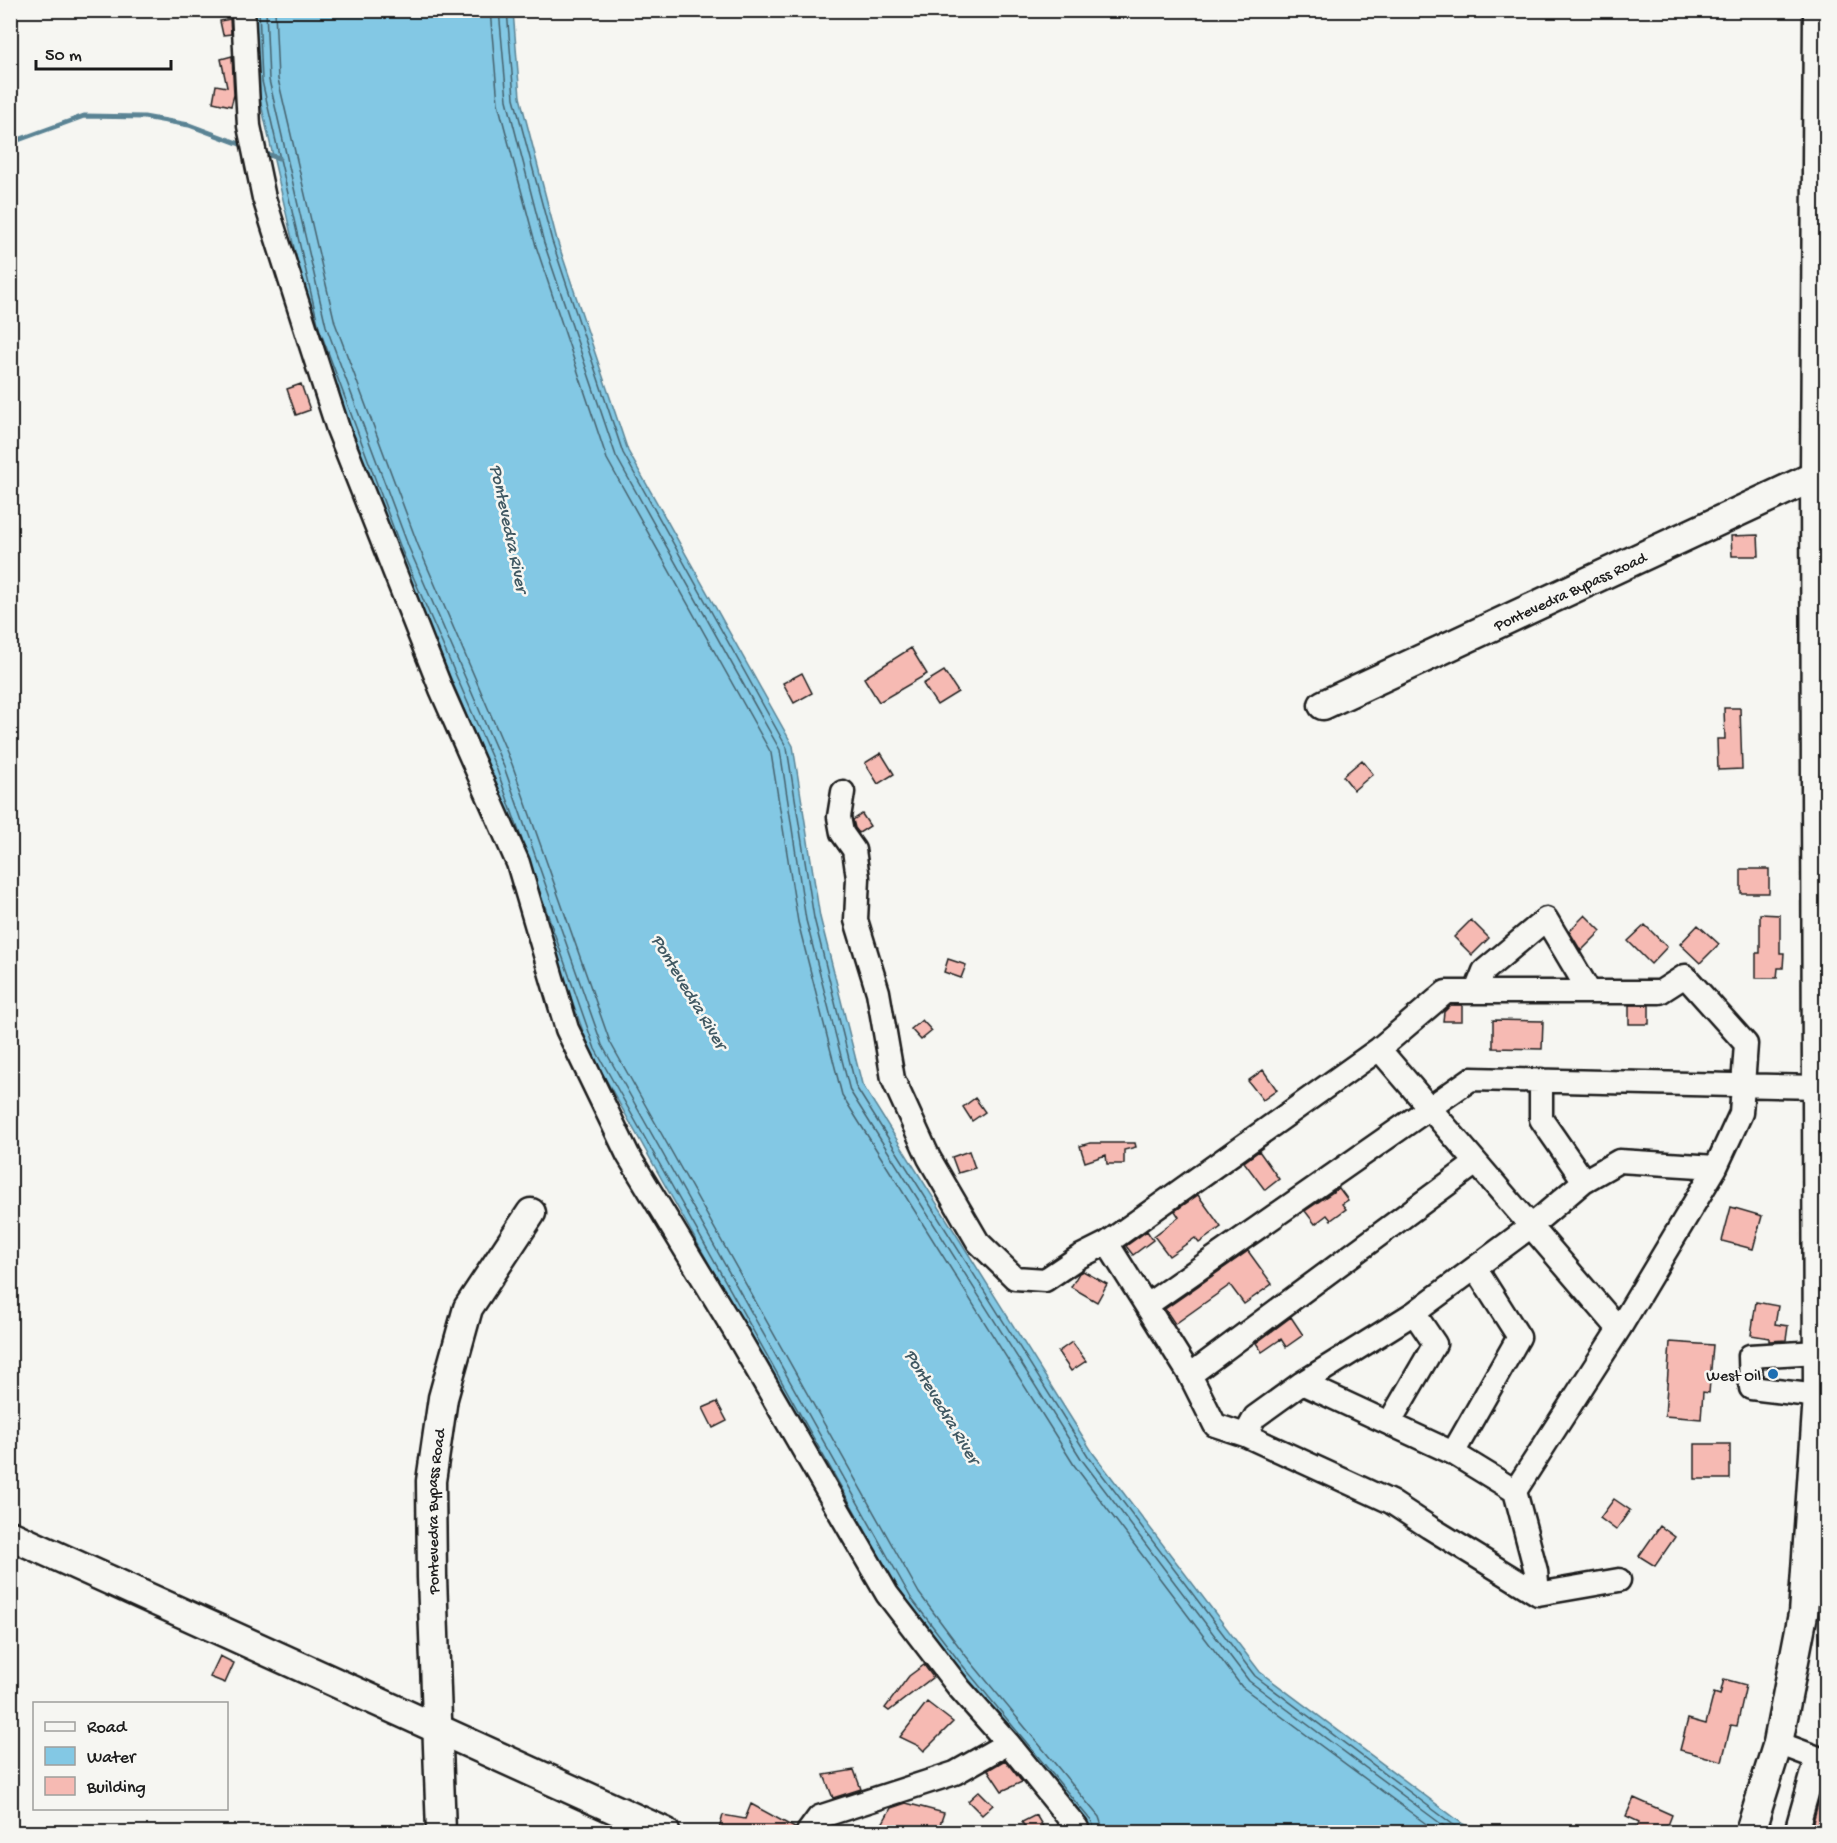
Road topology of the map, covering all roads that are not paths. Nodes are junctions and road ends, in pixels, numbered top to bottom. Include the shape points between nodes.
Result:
1 (243, 10) edge
2 (1818, 10) edge
3 (1821, 476) edge
4 (1323, 705) dead end
5 (843, 792) dead end
6 (1476, 991) junction
7 (1589, 991) junction
8 (1379, 1049) junction
9 (1541, 1080) junction
10 (1744, 1086) junction
11 (1819, 1087) junction
12 (1430, 1109) junction
13 (1476, 1163) junction
14 (1716, 1167) junction
15 (1584, 1181) junction
16 (531, 1213) dead end
17 (1530, 1227) junction
18 (1107, 1243) junction
19 (1475, 1268) junction
20 (1147, 1305) junction
21 (1414, 1313) junction
22 (1619, 1329) junction
23 (1818, 1352) junction
24 (1190, 1375) junction
25 (1302, 1383) junction
26 (1818, 1396) junction
27 (1389, 1423) junction
28 (1245, 1435) junction
29 (1453, 1454) junction
30 (1515, 1491) junction
31 (10, 1535) edge
32 (1619, 1580) dead end
33 (1538, 1594) junction
34 (436, 1728) junction
35 (1008, 1743) junction
36 (1778, 1743) junction
37 (1822, 1759) edge
38 (1077, 1828) dead end
39 (441, 1833) edge
40 (665, 1833) edge
41 (808, 1833) edge
42 (1750, 1833) edge
43 (1796, 1833) edge

1 - 35 street via 249,126 264,198 301,315 338,429 424,645 518,863 567,1029 628,1155 887,1594 960,1689
2 - 3 main road
3 - 4 main road, Pontevedra Bypass Road
3 - 11 main road
5 - 18 street via 839,817 854,850 858,878 856,920 878,992 893,1079 929,1158 978,1242 1015,1278 1045,1280
6 - 7 street
6 - 7 street via 1484,971 1546,919
6 - 8 street via 1446,992
7 - 10 street via 1660,992 1685,976 1746,1044
8 - 12 street
8 - 18 street
9 - 10 street
9 - 12 street via 1472,1079
9 - 15 street via 1541,1119
10 - 11 street
10 - 14 street via 1741,1113
11 - 23 main road
12 - 13 street
12 - 20 street
13 - 17 street
13 - 24 street
14 - 15 street via 1619,1161
14 - 22 street
15 - 17 street
16 - 34 main road, Pontevedra Bypass Road via 468,1308 443,1398 431,1481
17 - 19 street
17 - 22 street
18 - 20 street
19 - 21 street
19 - 29 street via 1520,1337
20 - 24 street
21 - 25 street
21 - 27 street via 1435,1344
22 - 30 street
23 - 26 main road
23 - 26 street via 1750,1356 1751,1388
24 - 28 street via 1215,1425
25 - 27 street
25 - 28 street via 1255,1417
26 - 36 main road via 1803,1614
27 - 29 street
28 - 33 street via 1391,1502
29 - 30 street
30 - 33 street via 1536,1571
31 - 34 main road
32 - 33 street
34 - 39 main road, Pontevedra Bypass Road
34 - 40 main road
35 - 38 street
35 - 41 street via 956,1773 819,1817
36 - 37 street
36 - 42 main road
37 - 43 street

